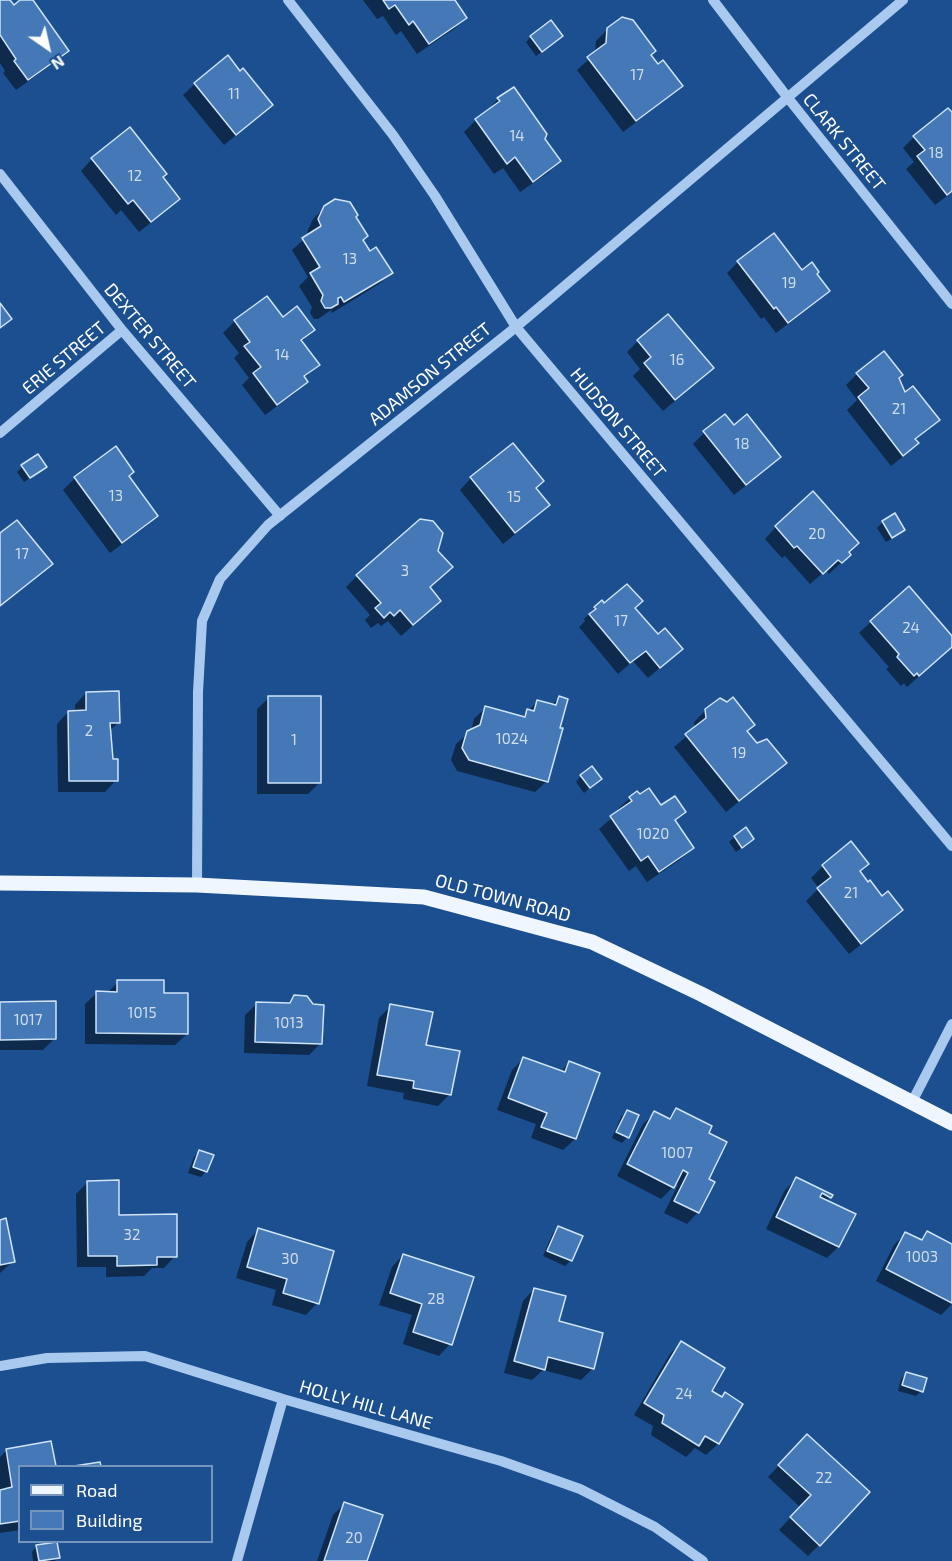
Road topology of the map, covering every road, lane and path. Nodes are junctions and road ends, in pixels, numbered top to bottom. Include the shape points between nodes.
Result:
1 (288, 0) edge
2 (713, 0) edge
3 (903, 0) edge
4 (788, 98) junction
5 (0, 174) edge
6 (952, 304) edge
7 (516, 327) junction
8 (122, 330) junction
9 (0, 433) edge
10 (280, 516) junction
11 (952, 846) edge
12 (0, 883) edge
13 (197, 885) junction
14 (952, 1024) edge
15 (912, 1102) junction
16 (952, 1123) edge
17 (0, 1366) edge
18 (283, 1399) junction
19 (237, 1561) edge
20 (703, 1561) edge

1 - 7 street, HUDSON STREET via 393,135
2 - 4 street, CLARK STREET
3 - 4 street, ADAMSON STREET
4 - 6 street, CLARK STREET
4 - 7 street, ADAMSON STREET
5 - 8 street, DEXTER STREET
7 - 10 street, ADAMSON STREET
7 - 11 street, HUDSON STREET
8 - 9 street, ERIE STREET
8 - 10 street, DEXTER STREET
10 - 13 street, ADAMSON STREET via 220,579 202,621
12 - 13 main road, OLD TOWN ROAD
13 - 15 main road, OLD TOWN ROAD via 424,897 592,942
14 - 15 street
15 - 16 main road, OLD TOWN ROAD
17 - 18 street, HOLLY HILL LANE via 47,1358 145,1356
18 - 19 street
18 - 20 street, HOLLY HILL LANE via 501,1461 580,1489 655,1527

